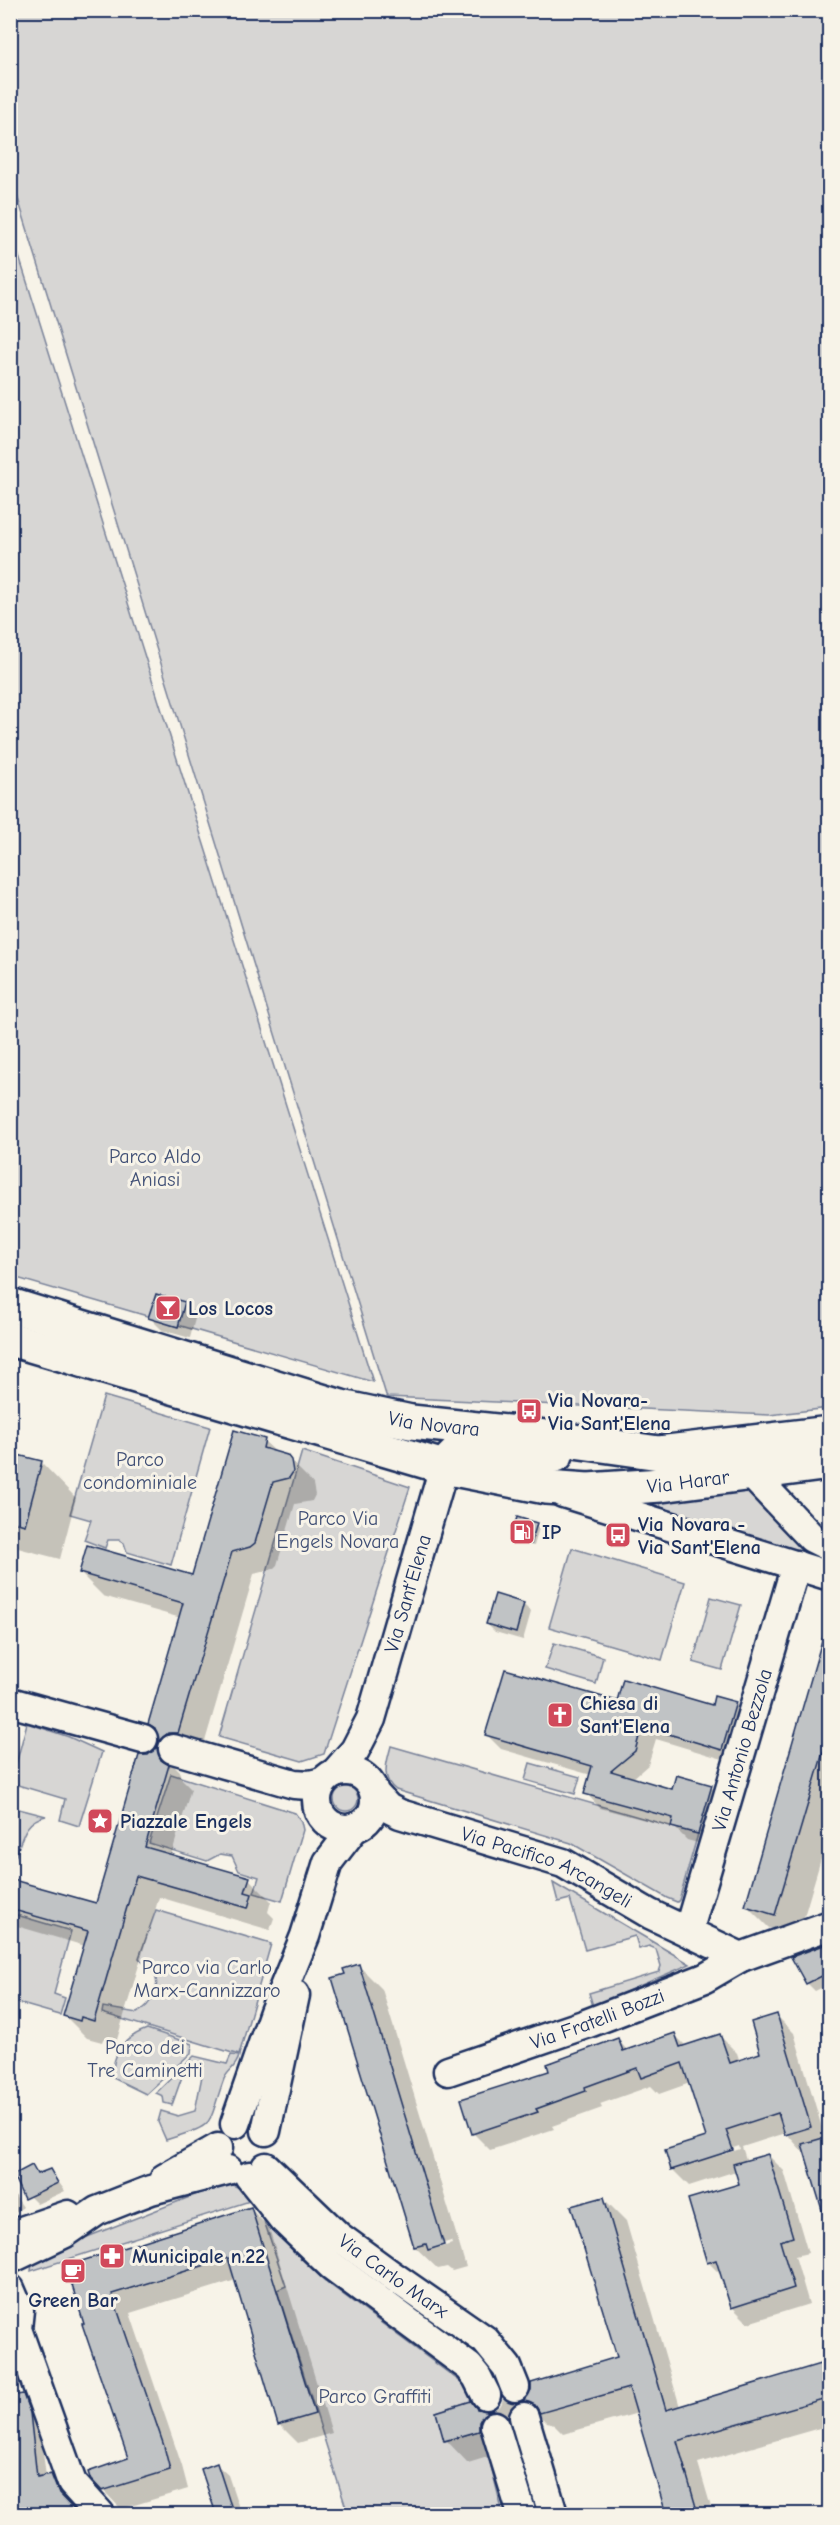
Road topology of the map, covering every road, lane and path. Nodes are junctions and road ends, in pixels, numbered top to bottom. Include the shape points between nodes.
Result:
1 (10, 1305) edge
2 (10, 1339) edge
3 (411, 1422) junction
4 (830, 1433) edge
5 (725, 1446) junction
6 (659, 1452) junction
7 (830, 1463) edge
8 (444, 1467) junction
9 (753, 1474) junction
10 (546, 1488) junction
11 (827, 1546) edge
12 (796, 1565) junction
13 (830, 1576) edge
14 (10, 1702) edge
15 (370, 1719) junction
16 (144, 1739) dead end
17 (174, 1749) dead end
18 (328, 1778) junction
19 (368, 1807) junction
20 (324, 1819) junction
21 (325, 1872) junction
22 (830, 1925) edge
23 (688, 1932) junction
24 (305, 1936) junction
25 (741, 1957) junction
26 (448, 2071) dead end
27 (235, 2124) junction
28 (266, 2131) junction
29 (240, 2165) junction
30 (97, 2211) junction
31 (10, 2235) edge
32 (10, 2259) edge
33 (10, 2289) edge
34 (14, 2326) edge
35 (515, 2387) dead end
36 (486, 2395) dead end
37 (524, 2417) dead end
38 (495, 2426) dead end
39 (99, 2514) edge
40 (522, 2514) edge
41 (553, 2514) edge

1 - 3 main road, Via Novara via 340,1407
2 - 8 main road, Via Novara
3 - 6 main road, Via Novara
3 - 8 main road via 431,1444
4 - 5 main road, Via Harar
5 - 6 main road, Via Novara
5 - 9 street
6 - 8 main road via 516,1456 457,1453
7 - 9 main road, Via Harar
8 - 10 main road, Via Novara
8 - 15 street, Via Sant’Elena
9 - 10 main road, Via Harar via 588,1490
9 - 11 street via 812,1538
10 - 12 street, Via Novara
11 - 12 street
12 - 13 street, Via Novara
12 - 23 street, Via Antonio Bezzola
14 - 16 street
15 - 18 street, Via Sant’Elena via 355,1750
15 - 19 street, Via Sant’Elena
17 - 18 street via 294,1784 310,1785
18 - 19 street via 348,1770 357,1772
18 - 20 street via 317,1801
19 - 20 street via 341,1829
19 - 21 street
19 - 23 street, Via Pacifico Arcangeli via 381,1815 400,1814 563,1863
20 - 21 street
21 - 24 street
22 - 25 street, Via Fratelli Bozzi
23 - 25 street
24 - 27 street
24 - 28 street
25 - 26 street, Via Fratelli Bozzi via 705,1978
27 - 28 street via 253,2123
27 - 29 street via 223,2133
28 - 29 street via 272,2150
29 - 30 street via 168,2175 151,2190
29 - 35 street, Via Carlo Marx via 485,2340 507,2367
29 - 36 street, Via Carlo Marx via 306,2243 469,2367
30 - 31 street via 59,2216
30 - 32 street via 65,2233
33 - 34 street via 19,2310
34 - 39 street via 72,2484
37 - 41 street
38 - 40 street

